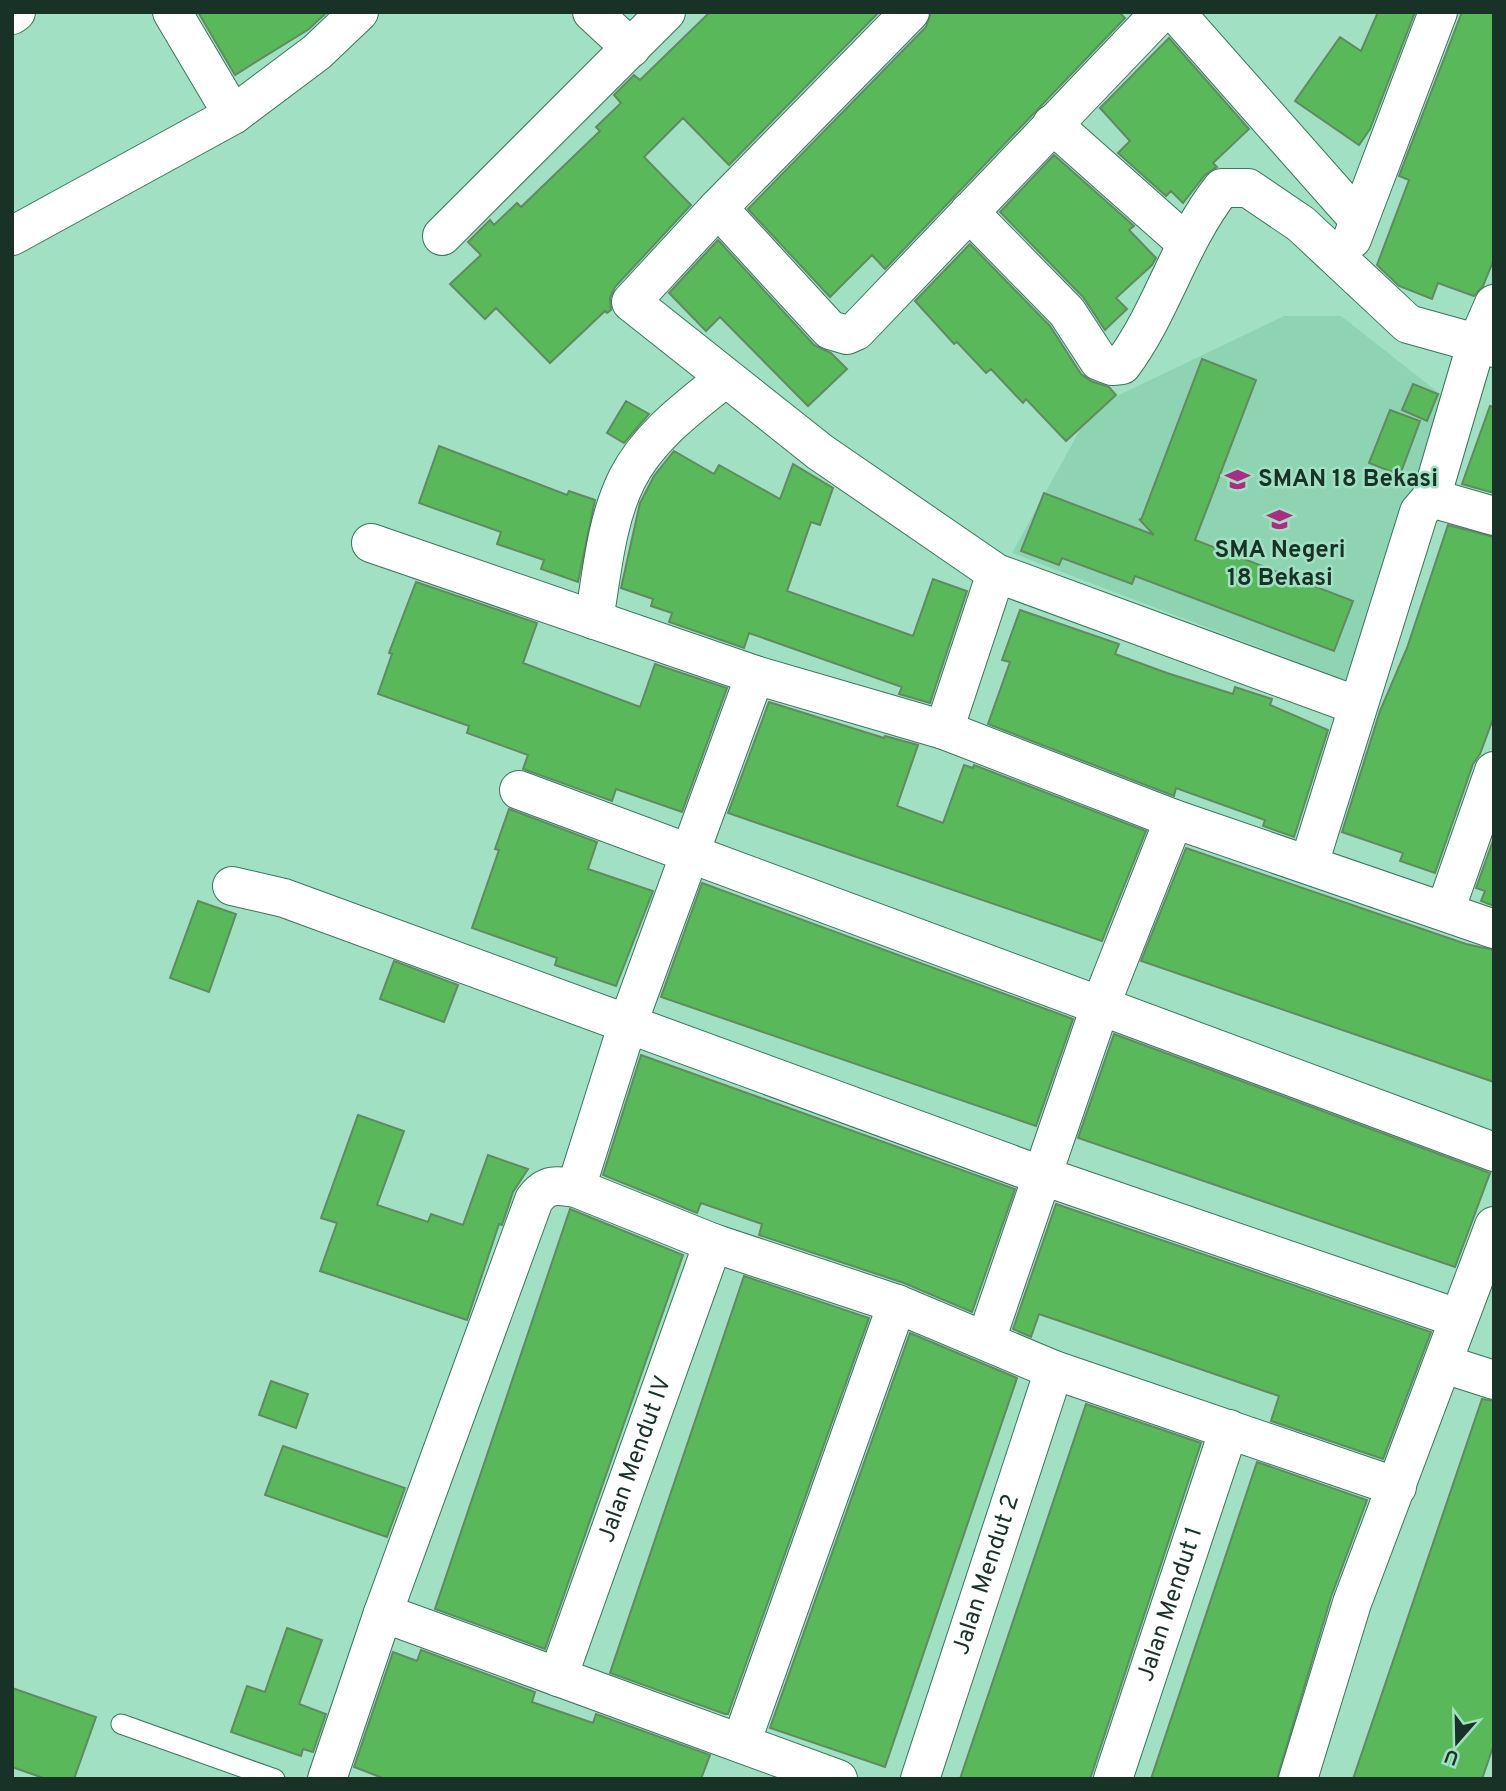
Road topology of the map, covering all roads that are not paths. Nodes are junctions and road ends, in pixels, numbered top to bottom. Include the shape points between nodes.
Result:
1 (172, 12) edge
2 (359, 12) edge
3 (592, 12) edge
4 (666, 12) edge
5 (910, 12) edge
6 (1438, 12) edge
7 (1157, 15) edge
8 (631, 48) junction
9 (233, 114) junction
10 (1052, 124) junction
11 (718, 208) junction
12 (969, 212) junction
13 (1358, 219) junction
14 (12, 236) edge
15 (442, 236) dead end
16 (1186, 243) junction
17 (1345, 264) junction
18 (1494, 304) edge
19 (1485, 347) edge
20 (724, 379) junction
21 (1431, 498) junction
22 (1494, 516) edge
23 (371, 544) dead end
24 (996, 573) junction
25 (594, 620) junction
26 (754, 675) junction
27 (1357, 706) junction
28 (944, 730) junction
29 (1494, 771) edge
30 (519, 790) dead end
31 (1174, 818) junction
32 (692, 853) junction
33 (1308, 864) junction
34 (232, 886) dead end
35 (1445, 911) junction
36 (1494, 929) edge
37 (1101, 1004) junction
38 (628, 1023) junction
39 (1494, 1152) edge
40 (1043, 1176) junction
41 (576, 1188) junction
42 (1494, 1226) edge
43 (713, 1242) junction
44 (897, 1304) junction
45 (1457, 1318) junction
46 (986, 1340) junction
47 (1444, 1364) junction
48 (1054, 1370) junction
49 (1494, 1380) edge
50 (1229, 1429) junction
51 (1397, 1487) junction
52 (383, 1613) junction
53 (558, 1677) junction
54 (121, 1724) dead end
55 (741, 1744) junction
56 (275, 1779) edge
57 (327, 1779) edge
58 (838, 1779) edge
59 (920, 1779) edge
60 (1113, 1779) edge
61 (1298, 1779) edge

1 - 9 street
2 - 9 street via 317,52
3 - 8 street
4 - 8 street
5 - 11 street
6 - 13 street
7 - 10 street
7 - 13 street
8 - 15 street
9 - 14 street
10 - 12 street
10 - 16 street
11 - 12 street via 830,330 847,335 856,331
11 - 20 street via 631,302
12 - 16 street via 1067,312 1099,361 1112,366 1122,365 1136,346
13 - 17 street
16 - 17 street via 1222,188 1248,188 1301,224
17 - 19 street via 1408,324
18 - 19 street
19 - 21 street
20 - 24 street via 820,452
20 - 25 street via 663,431 628,477 614,512
21 - 22 street
21 - 27 street via 1419,512
23 - 25 street
24 - 27 street
24 - 28 street
25 - 26 street
26 - 28 street
26 - 32 street
27 - 33 street
28 - 31 street
29 - 35 street
30 - 32 street
31 - 33 street
31 - 37 street
32 - 37 street
32 - 38 street
33 - 35 street
34 - 38 street via 284,898
35 - 36 street
37 - 39 street
37 - 40 street
38 - 40 street
38 - 41 street
40 - 45 street
40 - 46 street
41 - 43 street
41 - 52 street via 554,1184 541,1189 534,1200
42 - 45 street
43 - 44 street
43 - 53 street, Jalan Mendut IV
44 - 46 street
44 - 55 street
45 - 47 street
46 - 48 street
47 - 49 street
47 - 51 street
48 - 50 street
48 - 59 street, Jalan Mendut 2
50 - 51 street
50 - 60 street, Jalan Mendut 1
51 - 61 street via 1352,1602
52 - 53 street
52 - 57 street
53 - 55 street
54 - 56 lane
55 - 58 street

